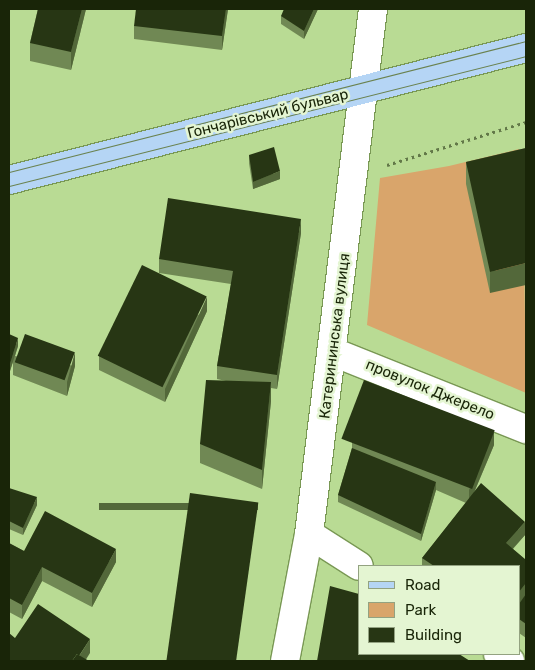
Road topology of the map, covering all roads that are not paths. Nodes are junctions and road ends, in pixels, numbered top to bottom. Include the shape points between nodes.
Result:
1 (373, 9) edge
2 (526, 48) edge
3 (365, 90) junction
4 (9, 180) edge
5 (333, 352) junction
6 (526, 429) edge
7 (309, 534) junction
8 (358, 565) edge
9 (285, 661) edge

1 - 3 street, Катерининська вулиця
2 - 3 main road, Гончарівський бульвар
3 - 4 main road, Гончарівський бульвар
3 - 5 street, Катерининська вулиця
5 - 6 street, провулок Джерело
5 - 7 street, Катерининська вулиця
7 - 8 street
7 - 9 street, Катерининська вулиця

